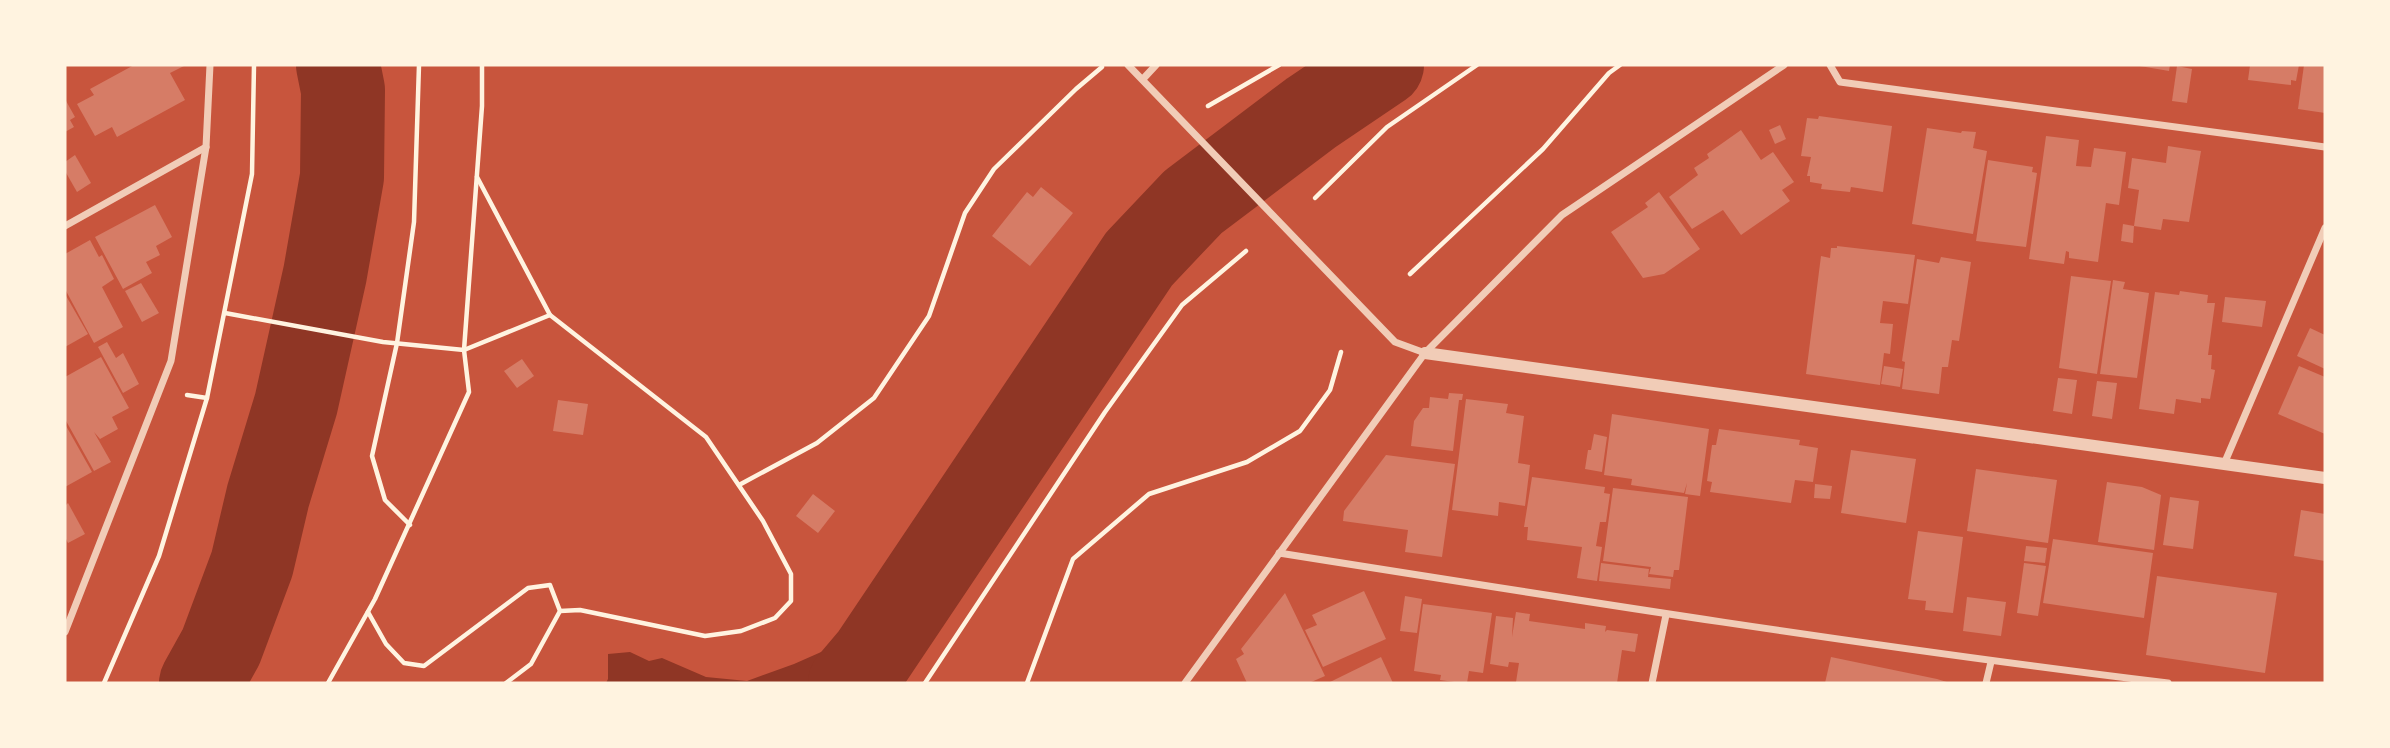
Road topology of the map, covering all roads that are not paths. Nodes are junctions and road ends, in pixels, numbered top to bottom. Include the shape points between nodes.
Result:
1 (210, 65) edge
2 (1128, 65) edge
3 (1156, 65) edge
4 (1783, 65) edge
5 (1830, 65) edge
6 (1143, 79) junction
7 (2325, 147) edge
8 (206, 148) junction
9 (65, 226) edge
10 (2325, 229) edge
11 (2321, 248) edge
12 (1425, 353) junction
13 (2224, 464) junction
14 (2325, 478) edge
15 (1279, 553) junction
16 (1666, 615) junction
17 (65, 632) edge
18 (1991, 662) junction
19 (1185, 683) edge
20 (1652, 683) edge
21 (1986, 683) edge
22 (2168, 683) edge

1 - 8 street
2 - 6 street
3 - 6 street
4 - 12 street via 1562,215
5 - 7 street via 1840,82
6 - 12 street via 1395,342
8 - 9 street
8 - 17 street via 171,361
10 - 11 street
11 - 13 street
12 - 13 street
12 - 15 street
13 - 14 street
15 - 16 street
15 - 19 street
16 - 18 street
16 - 20 street
18 - 21 street
18 - 22 street

